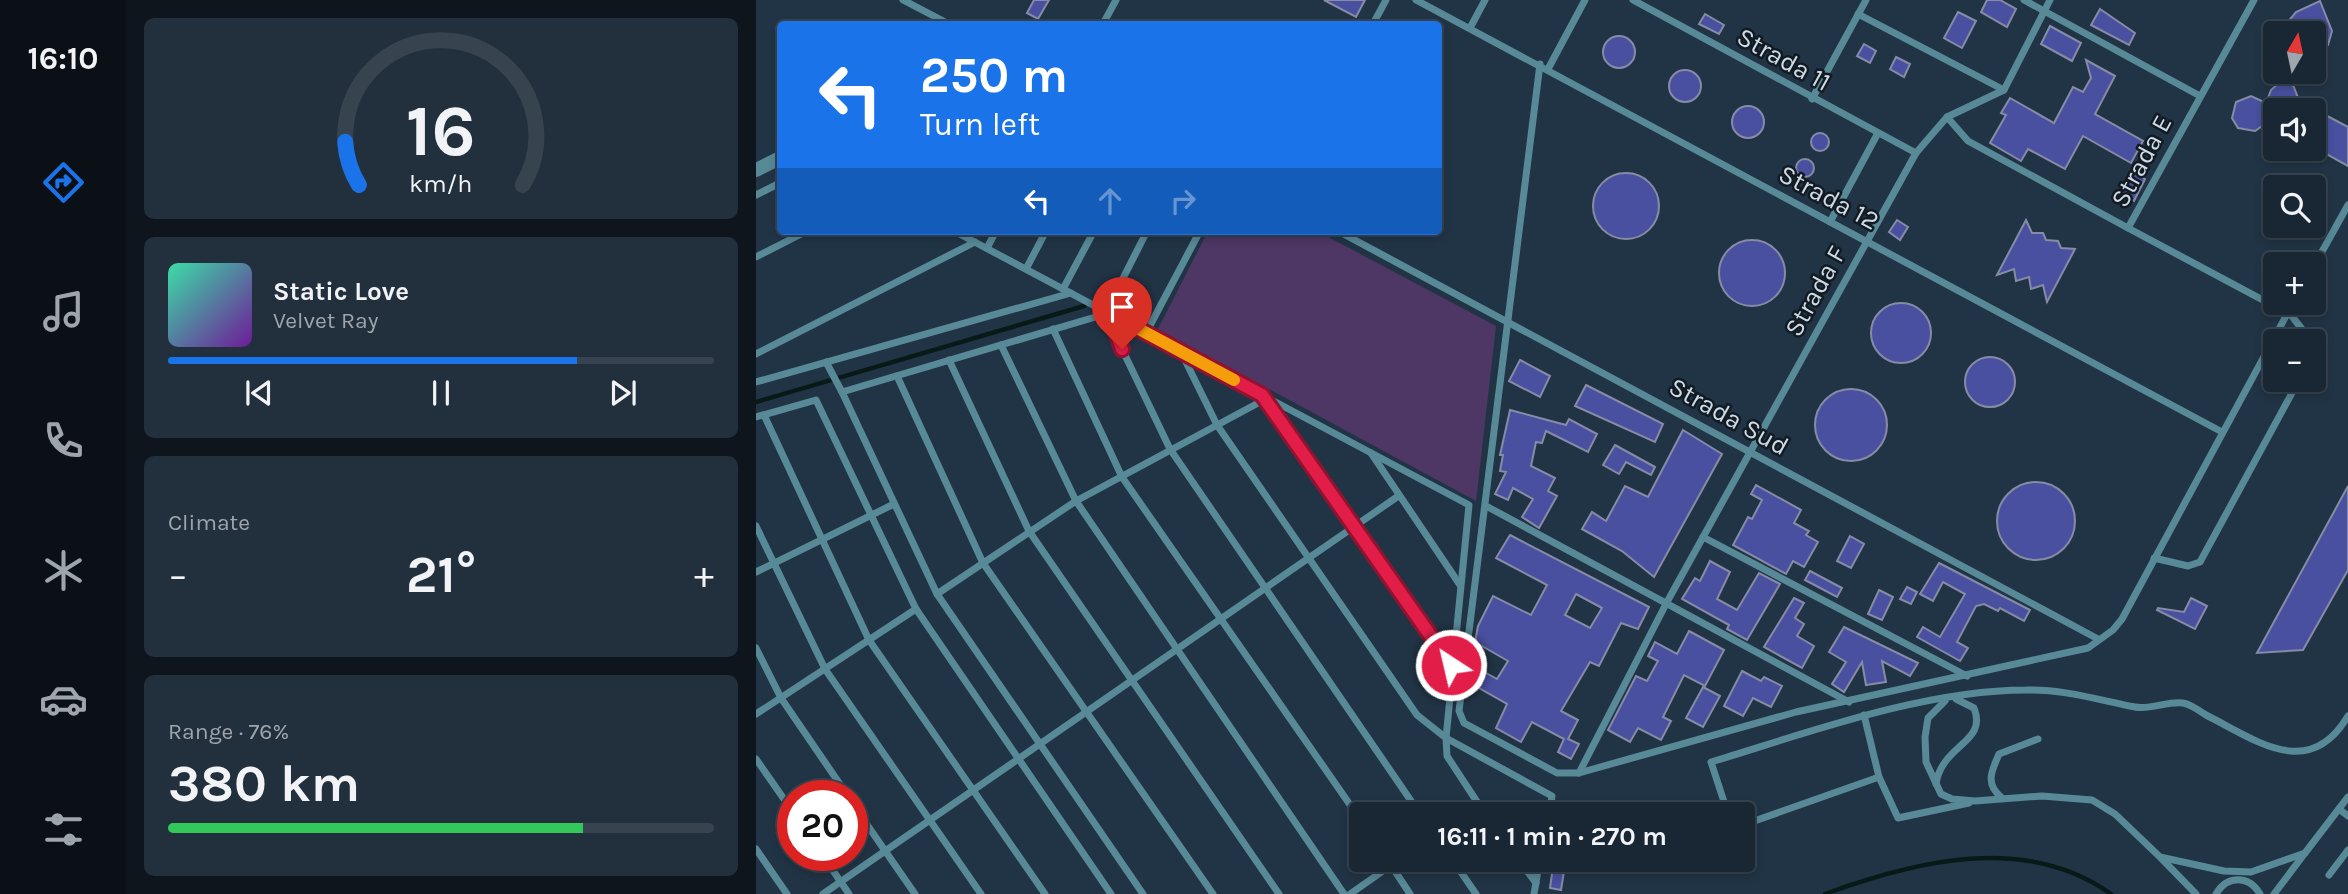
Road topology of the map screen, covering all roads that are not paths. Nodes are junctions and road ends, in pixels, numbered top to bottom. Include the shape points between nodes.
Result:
1 (904, 0) edge
2 (1116, 0) edge
3 (1386, 0) edge
4 (1416, 0) edge
5 (1485, 0) edge
6 (1585, 0) edge
7 (1633, 0) edge
8 (1866, 0) edge
9 (2024, 0) edge
10 (2050, 0) edge
11 (2254, 0) edge
12 (2044, 11) junction
13 (1858, 14) junction
14 (943, 21) edge
15 (1105, 21) edge
16 (1375, 21) edge
17 (1471, 28) junction
18 (1544, 66) junction
19 (2004, 89) junction
20 (2200, 96) junction
21 (1812, 99) junction
22 (1947, 117) junction
23 (1878, 133) junction
24 (1916, 153) junction
25 (777, 160) edge
26 (756, 170) edge
27 (777, 184) edge
28 (756, 195) edge
29 (2348, 205) edge
30 (1830, 222) junction
31 (2128, 228) junction
32 (799, 235) edge
33 (962, 235) edge
34 (994, 235) edge
35 (1044, 235) edge
36 (1092, 235) edge
37 (1145, 235) edge
38 (1198, 235) edge
39 (1346, 235) edge
40 (975, 242) junction
41 (1867, 242) junction
42 (987, 248) junction
43 (2322, 252) edge
44 (756, 257) edge
45 (1026, 269) junction
46 (1067, 291) junction
47 (2263, 299) edge
48 (1109, 313) junction
49 (2286, 315) edge
50 (2290, 315) edge
51 (1508, 319) junction
52 (1053, 329) junction
53 (2301, 329) edge
54 (1146, 333) junction
55 (1001, 345) junction
56 (1182, 352) junction
57 (756, 354) edge
58 (949, 360) junction
59 (826, 362) junction
60 (897, 376) junction
61 (756, 382) edge
62 (840, 389) junction
63 (2292, 392) edge
64 (1262, 395) junction
65 (760, 416) edge
66 (1217, 425) junction
67 (2222, 432) junction
68 (1170, 449) junction
69 (1749, 451) junction
70 (1371, 453) junction
71 (1122, 477) junction
72 (1397, 497) junction
73 (1076, 501) junction
74 (891, 505) junction
75 (1486, 506) junction
76 (873, 514) junction
77 (756, 526) edge
78 (1354, 527) junction
79 (1029, 531) junction
80 (1703, 537) junction
81 (823, 538) junction
82 (1309, 558) junction
83 (2154, 558) junction
84 (774, 563) junction
85 (983, 563) junction
86 (756, 572) edge
87 (1460, 586) junction
88 (1267, 587) junction
89 (937, 594) junction
90 (1667, 602) junction
91 (916, 609) junction
92 (1222, 618) junction
93 (2098, 639) junction
94 (869, 640) junction
95 (756, 648) edge
96 (1176, 650) junction
97 (1451, 665) junction
98 (825, 668) junction
99 (1967, 677) junction
100 (1132, 680) junction
101 (781, 698) junction
102 (1951, 698) junction
103 (1849, 702) junction
104 (1087, 712) junction
105 (756, 714) edge
106 (1864, 715) junction
107 (2348, 716) edge
108 (1446, 738) junction
109 (2038, 739) dead end
110 (1037, 746) junction
111 (1021, 757) junction
112 (756, 759) edge
113 (1579, 773) junction
114 (1879, 777) junction
115 (837, 780) edge
116 (1936, 784) junction
117 (777, 790) edge
118 (972, 791) junction
119 (2003, 798) junction
120 (2348, 798) edge
121 (1975, 801) junction
122 (1412, 802) edge
123 (1477, 802) edge
124 (1551, 802) edge
125 (1724, 802) edge
126 (1349, 803) edge
127 (2339, 809) junction
128 (2348, 816) edge
129 (930, 820) junction
130 (1755, 821) edge
131 (868, 826) edge
132 (756, 849) edge
133 (2348, 850) edge
134 (885, 851) junction
135 (2305, 853) junction
136 (2160, 857) junction
137 (833, 871) edge
138 (1377, 872) edge
139 (1396, 872) edge
140 (1460, 872) edge
141 (1528, 872) edge
142 (1538, 872) edge
143 (2329, 875) dead end
144 (841, 882) junction
145 (1536, 883) junction
146 (787, 894) edge
147 (822, 894) edge
148 (849, 894) edge
149 (915, 894) edge
150 (981, 894) edge
151 (1045, 894) edge
152 (1111, 894) edge
153 (1143, 894) edge
154 (1213, 894) edge
155 (1279, 894) edge
156 (1344, 894) edge
157 (1350, 894) edge
158 (1410, 894) edge
159 (1475, 894) edge
160 (1534, 894) edge
161 (2196, 894) edge
162 (2216, 894) edge
163 (2260, 894) edge
164 (2274, 894) edge

1 - 14 lane
2 - 15 lane
3 - 16 lane
4 - 17 lane, Strada 12
5 - 17 lane
6 - 18 lane
7 - 21 lane, Strada 11
8 - 13 lane
9 - 12 lane
10 - 12 lane
11 - 20 lane, Strada E
12 - 19 lane
12 - 20 lane
13 - 19 lane
13 - 21 lane
17 - 18 lane, Strada 12
18 - 30 lane, Strada 12
18 - 51 lane
19 - 22 lane, Strada F
20 - 31 lane, Strada E
21 - 23 lane, Strada 11
22 - 24 lane, Strada F
22 - 31 lane, Strada E via 1968,141
23 - 24 lane, Strada 11
23 - 30 lane
24 - 41 lane, Strada F
25 - 26 street
27 - 28 lane
29 - 43 lane
30 - 41 lane, Strada 12
31 - 47 lane
32 - 44 lane
33 - 40 lane
34 - 42 lane
35 - 45 lane
36 - 46 lane
37 - 48 lane
38 - 54 lane
39 - 51 lane, Strada Sud
40 - 42 lane
40 - 57 lane
41 - 67 lane, Strada 12
41 - 69 lane, Strada F
42 - 45 lane
45 - 46 lane
46 - 48 lane
46 - 59 lane
48 - 52 lane
48 - 54 lane
48 - 68 lane via 1110,324
49 - 67 lane
50 - 53 lane
51 - 69 lane, Strada Sud
51 - 75 lane
52 - 55 lane
52 - 71 lane
54 - 56 lane
55 - 58 lane
55 - 73 lane
56 - 64 lane
56 - 66 lane
58 - 60 lane
58 - 79 lane
59 - 61 lane
59 - 62 lane
60 - 62 lane
60 - 85 lane
62 - 74 lane
63 - 83 lane via 2200,562 2188,566
64 - 66 lane via 1260,402
64 - 70 lane
64 - 78 lane
65 - 76 lane via 816,400
65 - 81 lane
66 - 68 lane
66 - 82 lane
67 - 83 lane
68 - 71 lane
68 - 88 lane
69 - 80 lane, Strada F
69 - 93 lane, Strada Sud
70 - 72 lane
70 - 87 lane via 1469,505
71 - 73 lane
71 - 92 lane
72 - 78 lane
72 - 87 lane
73 - 79 lane
73 - 96 lane
74 - 76 lane
74 - 89 lane
75 - 90 lane
75 - 113 lane via 1459,711 1464,723 1557,772
76 - 81 lane
76 - 91 lane
77 - 84 lane
78 - 82 lane
78 - 97 lane
79 - 85 lane
79 - 100 lane
80 - 90 lane, Strada F
80 - 99 lane
81 - 84 lane
81 - 94 lane
82 - 88 lane
82 - 108 lane via 1417,715
83 - 93 lane via 2118,625
84 - 86 lane
84 - 98 lane
85 - 89 lane
85 - 104 lane
87 - 97 lane
88 - 92 lane
88 - 122 lane
89 - 110 lane
90 - 103 lane
90 - 113 lane, Strada F
91 - 94 lane
91 - 111 lane
92 - 96 lane
92 - 126 lane
93 - 99 lane via 2088,648
94 - 98 lane
94 - 118 lane
95 - 101 lane
96 - 100 lane
96 - 156 lane
97 - 108 lane
98 - 101 lane
98 - 129 lane
99 - 103 lane
100 - 104 lane
100 - 155 lane
101 - 105 lane
101 - 115 lane
102 - 106 lane
102 - 107 lane via 2025,690 2094,696 2138,708 2183,703 2271,748 2293,753 2323,743
102 - 116 lane via 1928,718 1926,762
102 - 116 lane via 1966,702 1978,717 1970,739 1944,759
103 - 113 lane via 1796,712
104 - 110 lane
104 - 154 lane
106 - 114 lane
106 - 125 lane via 1711,762
108 - 123 lane via 1447,756
108 - 124 lane via 1552,796
109 - 119 lane via 1999,754 1989,781
110 - 111 lane
110 - 153 lane
111 - 118 lane
111 - 152 lane
112 - 117 lane
114 - 121 lane via 1898,818
114 - 130 lane
116 - 121 lane via 1941,794 1952,799
118 - 129 lane
118 - 151 lane
119 - 121 lane
119 - 136 lane via 2092,800 2116,814
120 - 127 lane
127 - 128 lane
127 - 135 lane
129 - 134 lane
129 - 150 lane
131 - 134 lane
132 - 146 lane
133 - 143 lane
134 - 144 lane
134 - 149 lane
135 - 136 lane via 2251,872
135 - 164 lane
136 - 161 lane
137 - 144 lane
138 - 157 lane
139 - 158 lane
140 - 159 lane
141 - 145 lane
142 - 145 lane
144 - 147 lane
144 - 148 lane
145 - 160 lane
162 - 163 lane via 2228,881 2241,879

